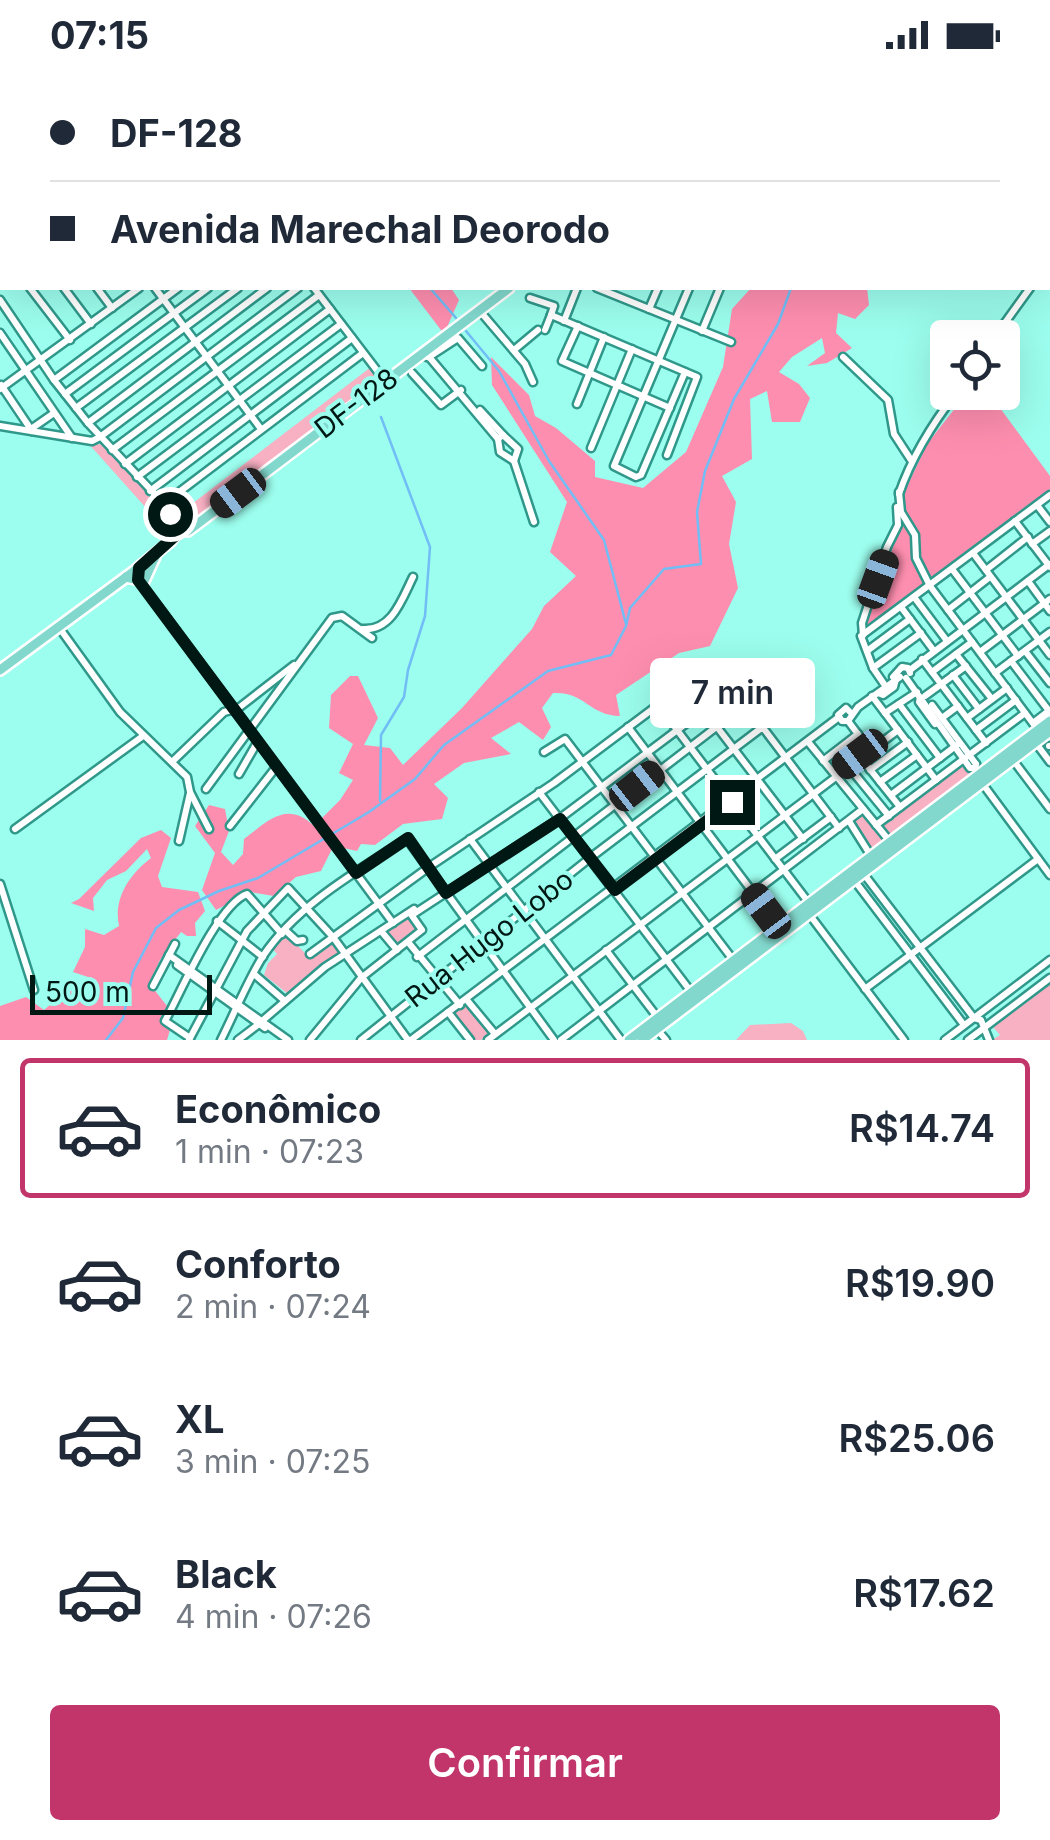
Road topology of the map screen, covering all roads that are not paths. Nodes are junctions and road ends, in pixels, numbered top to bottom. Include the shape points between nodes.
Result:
1 (32, 290) edge
2 (66, 290) edge
3 (98, 290) edge
4 (133, 290) edge
5 (156, 290) edge
6 (175, 290) edge
7 (205, 290) edge
8 (235, 290) edge
9 (264, 290) edge
10 (295, 290) edge
11 (506, 290) edge
12 (576, 290) edge
13 (603, 290) edge
14 (625, 290) edge
15 (657, 290) edge
16 (688, 290) edge
17 (717, 290) edge
18 (1029, 290) edge
19 (317, 291) edge
20 (530, 298) dead end
21 (622, 298) junction
22 (163, 299) junction
23 (0, 300) edge
24 (112, 308) junction
25 (330, 310) junction
26 (479, 310) junction
27 (648, 310) junction
28 (174, 313) junction
29 (551, 315) junction
30 (564, 320) junction
31 (1007, 320) edge
32 (675, 321) junction
33 (91, 324) junction
34 (341, 324) junction
35 (578, 326) junction
36 (185, 328) junction
37 (702, 331) junction
38 (0, 333) edge
39 (604, 337) junction
40 (352, 338) junction
41 (70, 340) junction
42 (195, 341) junction
43 (731, 342) dead end
44 (632, 349) junction
45 (514, 350) junction
46 (363, 353) junction
47 (426, 354) junction
48 (207, 356) junction
49 (843, 357) dead end
50 (658, 360) junction
51 (41, 361) junction
52 (482, 366) dead end
53 (27, 371) junction
54 (218, 371) junction
55 (684, 372) junction
56 (412, 373) dead end
57 (590, 374) junction
58 (54, 380) junction
59 (385, 380) junction
60 (532, 382) dead end
61 (229, 386) junction
62 (616, 386) junction
63 (1, 387) edge
64 (461, 391) junction
65 (65, 394) junction
66 (643, 397) junction
67 (240, 400) junction
68 (577, 404) dead end
69 (76, 408) junction
70 (670, 408) junction
71 (941, 410) edge
72 (54, 413) junction
73 (251, 415) junction
74 (88, 423) junction
75 (0, 426) edge
76 (261, 429) junction
77 (31, 430) junction
78 (500, 437) junction
79 (72, 438) junction
80 (100, 438) junction
81 (591, 448) dead end
82 (112, 450) junction
83 (667, 455) dead end
84 (911, 460) junction
85 (514, 461) junction
86 (126, 464) junction
87 (137, 477) junction
88 (150, 491) junction
89 (899, 492) junction
90 (1050, 495) edge
91 (162, 504) junction
92 (1037, 505) junction
93 (1016, 521) junction
94 (534, 522) dead end
95 (1050, 522) edge
96 (183, 529) junction
97 (1050, 531) edge
98 (1030, 540) junction
99 (973, 553) junction
100 (145, 565) junction
101 (1050, 566) edge
102 (952, 569) junction
103 (988, 573) junction
104 (126, 577) junction
105 (414, 577) dead end
106 (143, 580) junction
107 (1028, 582) junction
108 (930, 586) junction
109 (970, 592) junction
110 (914, 598) junction
111 (1006, 598) junction
112 (1047, 601) edge
113 (901, 607) junction
114 (948, 610) junction
115 (1050, 611) edge
116 (986, 614) junction
117 (1023, 619) junction
118 (910, 620) junction
119 (58, 626) junction
120 (362, 629) junction
121 (963, 630) junction
122 (1050, 632) edge
123 (920, 633) junction
124 (1002, 635) junction
125 (862, 636) junction
126 (372, 638) dead end
127 (1039, 640) junction
128 (947, 642) junction
129 (972, 642) junction
130 (866, 651) junction
131 (934, 651) junction
132 (980, 652) junction
133 (956, 654) junction
134 (1018, 656) junction
135 (1050, 656) edge
136 (299, 662) junction
137 (966, 666) junction
138 (873, 668) junction
139 (0, 670) edge
140 (907, 671) junction
141 (932, 672) junction
142 (996, 673) junction
143 (953, 676) junction
144 (1050, 683) edge
145 (884, 684) junction
146 (941, 684) junction
147 (746, 687) dead end
148 (1007, 688) junction
149 (683, 692) dead end
150 (875, 695) junction
151 (920, 695) junction
152 (992, 700) junction
153 (1016, 700) junction
154 (658, 704) junction
155 (899, 704) junction
156 (958, 706) junction
157 (235, 709) junction
158 (979, 709) junction
159 (1025, 713) junction
160 (886, 714) junction
161 (846, 716) junction
162 (942, 718) junction
163 (966, 718) junction
164 (717, 724) junction
165 (1044, 725) edge
166 (628, 727) junction
167 (676, 729) junction
168 (250, 730) junction
169 (898, 730) junction
170 (976, 730) junction
171 (858, 734) junction
172 (143, 736) junction
173 (258, 741) junction
174 (908, 742) junction
175 (809, 743) junction
176 (955, 743) junction
177 (986, 743) junction
178 (689, 746) junction
179 (1050, 747) edge
180 (734, 748) junction
181 (544, 752) dead end
182 (647, 752) junction
183 (865, 754) junction
184 (917, 755) junction
185 (968, 756) junction
186 (786, 758) junction
187 (940, 758) junction
188 (581, 760) junction
189 (1013, 760) junction
190 (823, 761) junction
191 (172, 762) junction
192 (1050, 762) edge
193 (277, 766) junction
194 (659, 768) junction
195 (927, 768) junction
196 (706, 769) junction
197 (870, 770) junction
198 (841, 772) junction
199 (239, 774) dead end
200 (758, 780) junction
201 (936, 780) junction
202 (880, 782) junction
203 (602, 786) junction
204 (971, 788) junction
205 (206, 789) dead end
206 (540, 792) junction
207 (677, 792) junction
208 (813, 794) junction
209 (891, 795) junction
210 (192, 798) junction
211 (731, 801) junction
212 (614, 802) junction
213 (900, 807) junction
214 (1050, 808) edge
215 (864, 810) junction
216 (785, 815) junction
217 (889, 816) junction
218 (831, 817) junction
219 (558, 818) junction
220 (849, 821) junction
221 (701, 824) junction
222 (632, 825) junction
223 (876, 825) junction
224 (230, 826) dead end
225 (839, 828) junction
226 (15, 829) dead end
227 (209, 829) dead end
228 (572, 835) junction
229 (757, 836) junction
230 (470, 838) junction
231 (802, 838) junction
232 (179, 841) dead end
233 (889, 845) junction
234 (590, 858) junction
235 (656, 858) junction
236 (870, 858) junction
237 (727, 859) junction
238 (774, 859) junction
239 (1038, 859) junction
240 (488, 863) junction
241 (428, 867) junction
242 (784, 871) junction
243 (356, 873) junction
244 (1050, 874) edge
245 (858, 877) junction
246 (0, 884) edge
247 (505, 887) junction
248 (614, 889) junction
249 (445, 891) junction
250 (682, 892) junction
251 (754, 894) junction
252 (828, 894) junction
253 (378, 903) junction
254 (307, 908) junction
255 (809, 909) junction
256 (523, 910) junction
257 (264, 912) junction
258 (410, 914) junction
259 (465, 919) junction
260 (217, 921) junction
261 (393, 924) junction
262 (640, 924) junction
263 (779, 927) junction
264 (709, 928) junction
265 (381, 930) junction
266 (284, 932) junction
267 (333, 936) junction
268 (242, 940) junction
269 (303, 940) dead end
270 (546, 940) junction
271 (407, 942) junction
272 (482, 943) junction
273 (175, 944) dead end
274 (760, 946) junction
275 (920, 948) junction
276 (396, 950) junction
277 (606, 950) junction
278 (310, 954) dead end
279 (345, 954) junction
280 (911, 955) junction
281 (168, 956) junction
282 (418, 956) junction
283 (263, 957) junction
284 (667, 960) junction
285 (734, 960) junction
286 (1050, 960) edge
287 (930, 962) junction
288 (191, 972) junction
289 (504, 972) junction
290 (924, 972) junction
291 (254, 974) junction
292 (572, 976) junction
293 (361, 978) junction
294 (1050, 978) edge
295 (437, 979) junction
296 (633, 985) junction
297 (154, 986) dead end
298 (865, 988) junction
299 (215, 989) junction
300 (34, 990) dead end
301 (1010, 990) junction
302 (687, 1000) junction
303 (285, 1002) junction
304 (462, 1003) junction
305 (1017, 1003) junction
306 (238, 1006) junction
307 (530, 1008) junction
308 (599, 1011) junction
309 (449, 1014) junction
310 (390, 1016) junction
311 (974, 1018) junction
312 (260, 1022) junction
313 (656, 1024) junction
314 (964, 1025) junction
315 (983, 1029) junction
316 (956, 1032) junction
317 (491, 1037) edge
318 (190, 1039) edge
319 (240, 1039) edge
320 (644, 1039) edge
321 (970, 1039) edge
322 (221, 1040) edge
323 (286, 1040) edge
324 (310, 1040) edge
325 (361, 1040) edge
326 (412, 1040) edge
327 (470, 1040) edge
328 (557, 1040) edge
329 (620, 1040) edge
330 (630, 1040) edge
331 (658, 1040) edge
332 (666, 1040) edge
333 (904, 1040) edge
334 (945, 1040) edge
335 (990, 1040) edge

1 - 41 street
2 - 33 street
3 - 24 street
4 - 24 street
5 - 22 street
6 - 22 street
7 - 28 street
8 - 36 street
9 - 42 street
10 - 48 street
11 - 26 main road, DF-128 / DF-128
12 - 30 street
13 - 21 street
14 - 21 street
15 - 27 street
16 - 32 street
17 - 37 street
18 - 31 street
19 - 25 street
19 - 54 street
20 - 29 street via 554,306
21 - 27 street
22 - 28 street
22 - 58 street
23 - 51 street
24 - 33 street
25 - 34 street
25 - 61 street
26 - 45 street
26 - 47 main road, DF-128 / DF-128
27 - 32 street
28 - 36 street
28 - 65 street
29 - 30 street
29 - 45 street
30 - 35 street
32 - 37 street
32 - 50 street
33 - 41 street
34 - 40 street
34 - 67 street
35 - 39 street
35 - 57 street via 562,361
36 - 42 street
36 - 69 street
37 - 43 street
38 - 53 street
39 - 44 street
39 - 57 street
40 - 46 street
40 - 73 street
41 - 51 street
42 - 48 street
42 - 74 street
44 - 50 street
44 - 62 street
45 - 60 street
46 - 59 street
46 - 76 street
47 - 52 street via 458,338
47 - 59 main road, DF-128 / DF-128
47 - 64 street
48 - 54 street
48 - 80 street
49 - 84 street via 886,397 894,434
50 - 55 street
50 - 66 street
51 - 53 street
51 - 58 street
53 - 63 street
53 - 72 street
54 - 61 street
54 - 82 street
55 - 70 street
55 - 83 street via 697,378
56 - 64 street via 441,405
57 - 62 street
57 - 68 street
58 - 65 street
59 - 96 main road, DF-128 / DF-128
61 - 67 street
61 - 86 street
62 - 66 street
62 - 81 street
63 - 77 street
64 - 78 street
65 - 69 street
66 - 70 street
66 - 70 street via 614,466 638,477
67 - 73 street
67 - 87 street
69 - 74 street
71 - 84 street
72 - 77 street
72 - 79 street
73 - 76 street
73 - 88 street
74 - 80 street
75 - 77 street
76 - 91 street
77 - 79 street
78 - 85 street via 500,452
78 - 85 street via 518,448
79 - 80 street
80 - 82 street
82 - 86 street
84 - 89 street
85 - 94 street
86 - 87 street
87 - 88 street
88 - 91 street
89 - 108 street
89 - 125 street via 898,525
90 - 92 street
91 - 96 street
92 - 93 street
92 - 95 street
93 - 98 street
93 - 99 street
96 - 100 main road, DF-128 / DF-128
97 - 98 street
98 - 101 street
98 - 103 street
99 - 102 street
99 - 103 street
100 - 104 main road, DF-128 / DF-128
100 - 106 main road
101 - 107 street
102 - 108 street
102 - 109 street
103 - 109 street
103 - 111 street
104 - 106 main road
104 - 119 main road, DF-128 / DF-128
105 - 120 street via 390,620
106 - 157 street
107 - 111 street
107 - 112 street
108 - 110 street
108 - 114 street
109 - 114 street
109 - 116 street
110 - 113 street
110 - 128 street
111 - 116 street
111 - 117 street
112 - 115 street
112 - 117 street
113 - 118 street
113 - 125 street
114 - 121 street
116 - 121 street
116 - 124 street
117 - 124 street
117 - 127 street
118 - 123 street
118 - 130 street
119 - 139 main road, DF-128 / DF-128
119 - 172 street
120 - 126 street
120 - 136 street via 342,616 332,618
121 - 128 street
121 - 129 street
122 - 127 street
123 - 131 street
123 - 138 street
124 - 132 street
124 - 134 street
125 - 130 street
127 - 134 street
127 - 135 street
128 - 131 street
129 - 132 street
129 - 133 street
130 - 138 street
131 - 140 street
132 - 142 street
133 - 137 street
133 - 141 street
134 - 142 street
134 - 144 street
134 - 165 street
136 - 157 street
136 - 168 street
137 - 143 street
137 - 152 street
138 - 145 street
140 - 141 street
140 - 145 street
140 - 150 street
140 - 151 street
141 - 146 street
142 - 148 street
143 - 146 street
143 - 158 street
145 - 161 street
146 - 151 street
146 - 156 street
147 - 164 street via 741,708
148 - 152 street
148 - 153 street
149 - 154 street
150 - 160 street
150 - 161 street
151 - 155 street
151 - 162 street
151 - 176 street
152 - 158 street
153 - 159 street
153 - 170 street
154 - 166 street
154 - 167 street
155 - 160 street
155 - 187 street
156 - 162 street
156 - 163 street
157 - 168 street
157 - 191 street
158 - 163 street
159 - 165 street
159 - 177 street
160 - 169 street
161 - 171 street
161 - 175 street
161 - 186 street
162 - 185 street
163 - 170 street
164 - 167 street via 704,710
164 - 178 street
164 - 180 street
165 - 179 street
165 - 189 main road
165 - 192 street
165 - 204 main road
166 - 182 street
166 - 188 street
167 - 178 street
167 - 182 street
168 - 173 street
168 - 205 street
169 - 174 street
169 - 183 street
170 - 177 street
171 - 183 street
171 - 190 street
172 - 191 street
172 - 226 street
173 - 193 street
173 - 199 street
174 - 184 street
174 - 197 street
175 - 186 street
175 - 190 street
176 - 185 street
176 - 187 street
177 - 185 street
178 - 194 street
178 - 196 street
180 - 186 street, Rua Hugo Lobo via 762,728
180 - 196 street, Rua Hugo Lobo
180 - 200 street
181 - 188 street via 565,738
182 - 194 street
182 - 203 street
183 - 197 street
183 - 198 street
184 - 195 street
184 - 202 street
185 - 201 street
186 - 200 street
186 - 208 street
187 - 195 street
188 - 203 street
188 - 206 street
189 - 204 main road
189 - 214 street
190 - 198 street
191 - 210 street via 187,777
193 - 224 street
193 - 243 street
194 - 207 street
194 - 212 street
195 - 201 street
195 - 209 street
196 - 207 street, Rua Hugo Lobo
196 - 211 street
197 - 202 street
198 - 208 street
198 - 215 street
198 - 217 street
200 - 211 street
200 - 216 street
201 - 213 street
202 - 209 street
203 - 212 street
203 - 219 street
204 - 233 main road
204 - 239 street
206 - 219 street
206 - 230 street
207 - 221 street
207 - 222 street, Rua Hugo Lobo
208 - 216 street
208 - 218 street
209 - 213 street
210 - 227 street
210 - 232 street
211 - 221 street
211 - 229 street
212 - 222 street
212 - 228 street
213 - 217 street
215 - 220 street
215 - 223 street
216 - 229 street
216 - 231 street
217 - 223 street
218 - 225 street
218 - 231 street
219 - 228 street
219 - 240 street
220 - 225 street
220 - 236 street
221 - 235 street
221 - 237 street
222 - 234 street, Rua Hugo Lobo
222 - 235 street
223 - 233 street
225 - 242 street
228 - 234 street
228 - 247 street
229 - 237 street
229 - 238 street
230 - 240 street
230 - 241 street
231 - 238 street
233 - 236 main road
233 - 245 main road
234 - 248 street
234 - 256 street, Rua Hugo Lobo
235 - 248 street
235 - 250 street
236 - 245 main road
236 - 252 main road
237 - 250 street
237 - 251 street
238 - 242 street
239 - 244 street
239 - 275 street
240 - 247 street
240 - 249 street
241 - 243 street via 408,838
241 - 249 street
241 - 253 street
242 - 251 street
242 - 255 street
243 - 253 street
243 - 254 street
245 - 252 main road
245 - 275 street
245 - 280 street
246 - 300 street
247 - 256 street
247 - 259 street
248 - 262 street
248 - 270 street
249 - 258 street
249 - 259 street
250 - 262 street
250 - 264 street
251 - 263 street
251 - 264 street
252 - 255 main road
253 - 261 street
253 - 267 street
254 - 257 street via 288,888
254 - 266 street
254 - 267 street
255 - 263 main road
255 - 274 main road
255 - 298 street
256 - 270 street
256 - 272 street, Rua Hugo Lobo
257 - 260 street via 244,893
257 - 266 street
257 - 268 street
258 - 261 street
258 - 271 street via 422,930
259 - 272 street
259 - 282 street
260 - 268 street
260 - 288 street
261 - 265 street
262 - 277 street
262 - 284 street
263 - 274 main road
264 - 284 street
264 - 285 street
265 - 276 street
265 - 279 street
266 - 269 street
266 - 283 street
267 - 278 street
267 - 279 street
268 - 283 street
268 - 299 street
270 - 289 street
270 - 292 street
271 - 276 street
271 - 282 street
272 - 289 street
272 - 295 street, Rua Hugo Lobo
273 - 281 street
274 - 285 main road
274 - 302 main road
275 - 280 street
275 - 287 street
276 - 293 street
277 - 292 street
277 - 296 street
279 - 293 street
279 - 303 street
280 - 290 street
280 - 298 street
281 - 288 street
281 - 297 street
282 - 295 street
283 - 291 street
284 - 296 street
284 - 302 street
285 - 302 main road
286 - 301 street
287 - 290 street
287 - 311 street
288 - 299 street
288 - 318 street via 166,1022
289 - 304 street
289 - 307 street
290 - 314 street
291 - 303 street
291 - 306 street
292 - 307 street
292 - 308 street
293 - 310 street
293 - 324 street
294 - 305 street
295 - 304 street
295 - 310 street, Rua Hugo Lobo
296 - 308 street
296 - 313 street
298 - 333 street
299 - 306 street
299 - 318 street
301 - 305 street
301 - 311 street
302 - 313 main road
303 - 312 street
304 - 309 street
304 - 317 street
305 - 315 street
306 - 312 street
306 - 322 street
307 - 317 street
307 - 328 street
308 - 328 street
308 - 329 street
309 - 326 street
309 - 327 street
310 - 325 street, Rua Hugo Lobo
310 - 326 street
311 - 314 street
311 - 315 street
312 - 319 street
312 - 323 street
313 - 320 main road
313 - 330 main road
313 - 332 street
314 - 316 street
315 - 321 street
315 - 335 street
316 - 321 street
316 - 334 street
320 - 331 street

